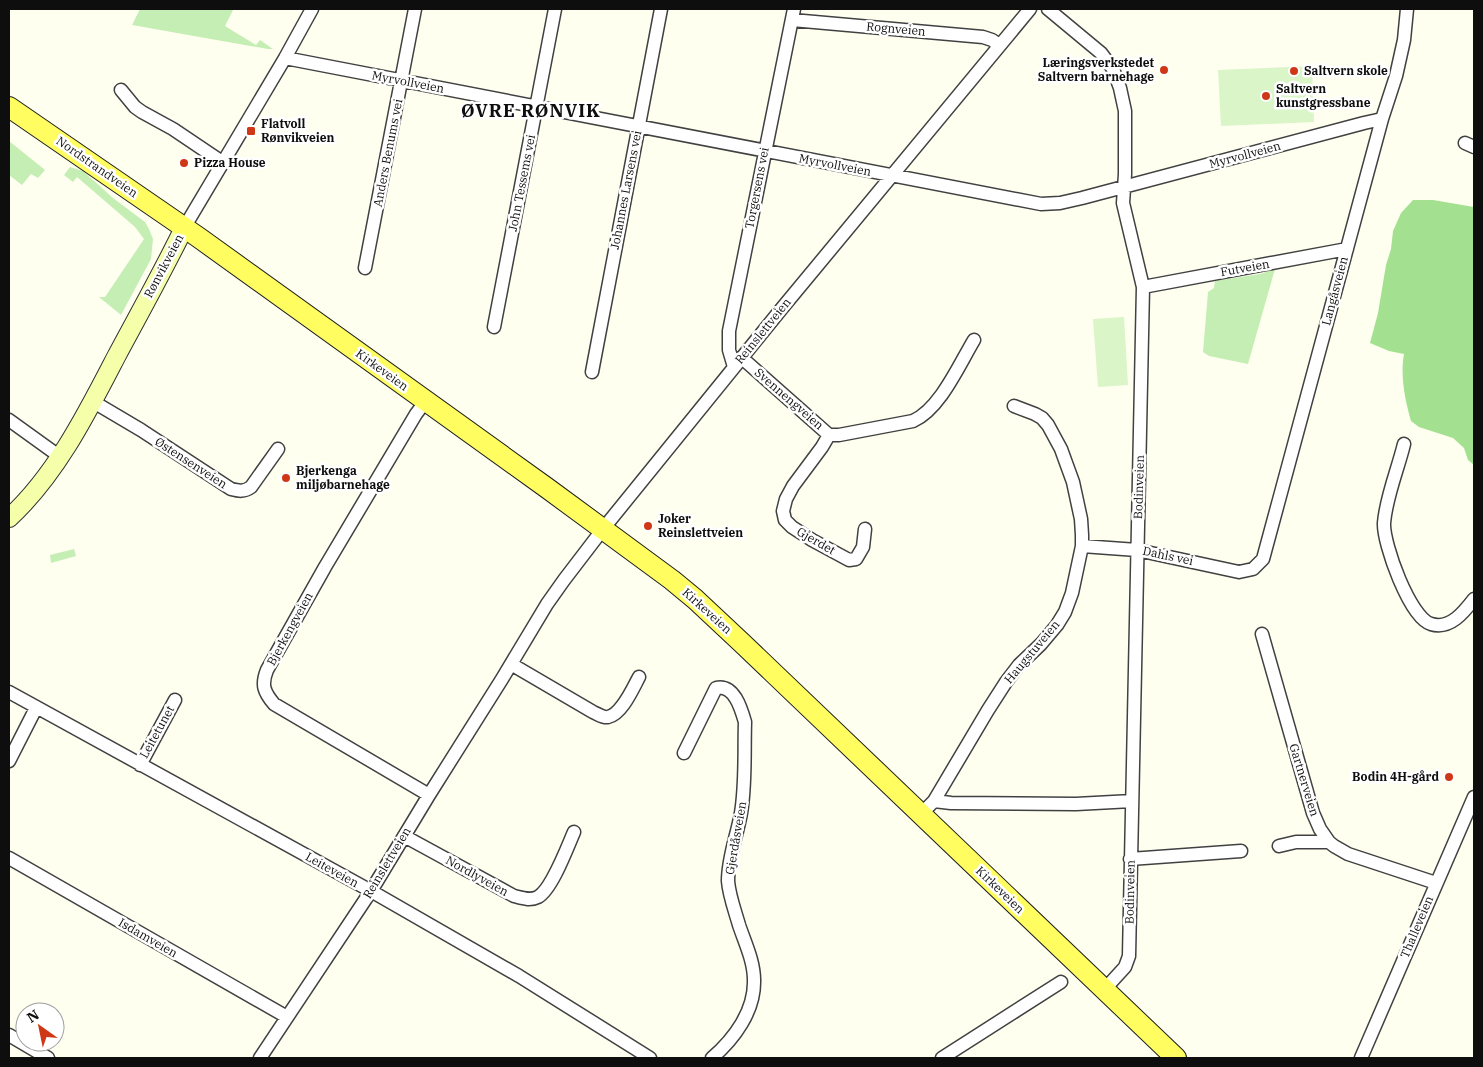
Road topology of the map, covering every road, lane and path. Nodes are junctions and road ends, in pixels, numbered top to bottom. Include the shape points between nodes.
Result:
1 (312, 9) edge
2 (415, 9) edge
3 (555, 9) edge
4 (661, 9) edge
5 (1030, 9) edge
6 (1048, 9) edge
7 (1407, 9) edge
8 (793, 15) edge
9 (998, 45) junction
10 (285, 58) junction
11 (402, 80) junction
12 (121, 90) dead end
13 (536, 106) junction
14 (9, 107) edge
15 (1382, 119) junction
16 (638, 127) junction
17 (765, 150) junction
18 (222, 162) junction
19 (892, 176) junction
20 (1124, 187) junction
21 (184, 228) junction
22 (1347, 249) junction
23 (365, 268) dead end
24 (1143, 288) junction
25 (494, 327) dead end
26 (974, 340) dead end
27 (738, 362) junction
28 (592, 372) dead end
29 (92, 401) junction
30 (426, 402) junction
31 (1014, 406) dead end
32 (9, 420) edge
33 (829, 435) junction
34 (1404, 444) dead end
35 (278, 449) dead end
36 (60, 456) junction
37 (9, 518) edge
38 (603, 529) junction
39 (865, 529) dead end
40 (1082, 546) junction
41 (1137, 550) junction
42 (1253, 569) joint
43 (1474, 599) edge
44 (1262, 634) dead end
45 (511, 664) junction
46 (639, 677) dead end
47 (9, 692) edge
48 (175, 700) dead end
49 (36, 708) junction
50 (684, 753) dead end
51 (9, 761) edge
52 (140, 765) junction
53 (428, 795) junction
54 (1474, 797) edge
55 (1132, 801) junction
56 (928, 807) junction
57 (574, 832) dead end
58 (404, 836) junction
59 (1329, 842) junction
60 (1279, 846) dead end
61 (1241, 851) dead end
62 (9, 858) edge
63 (1130, 859) junction
64 (1436, 883) junction
65 (371, 891) junction
66 (1061, 982) dead end
67 (1104, 990) junction
68 (287, 1017) junction
69 (9, 1035) edge
70 (48, 1058) edge
71 (260, 1058) edge
72 (650, 1058) edge
73 (712, 1058) edge
74 (942, 1058) edge
75 (1176, 1058) edge
76 (1361, 1058) edge

1 - 10 street, Rønvikveien
2 - 11 street, Anders Benums vei
3 - 13 street, John Tessems vei
4 - 16 street, Johannes Larsens vei
5 - 9 street, Reinslettveien
6 - 20 street, Bodinveien via 1101,53 1113,69 1125,110
7 - 15 street, Langåsveien via 1396,76
8 - 9 street, Rognveien via 983,37
8 - 17 street, Torgersens vei
9 - 19 street, Reinslettveien
10 - 11 street, Myrvollveien
10 - 18 street, Rønvikveien
11 - 13 street, Myrvollveien
11 - 23 street, Anders Benums vei
12 - 18 street via 142,112
13 - 16 street, Myrvollveien
13 - 25 street, John Tessems vei
14 - 21 main road, Nordstrandveien
15 - 20 street, Myrvollveien
15 - 22 street, Langåsveien
16 - 17 street, Myrvollveien
16 - 28 street, Johannes Larsens vei
17 - 19 street, Myrvollveien
17 - 27 street, Torgersens vei via 729,330 729,350
18 - 21 street, Rønvikveien
19 - 20 street, Myrvollveien via 1041,204
19 - 27 street, Reinslettveien
20 - 24 street, Bodinveien via 1123,203
21 - 29 street, Rønvikveien
21 - 30 main road, Kirkeveien
22 - 24 street, Futveien
22 - 42 street, Langåsveien via 1264,559
24 - 41 street, Bodinveien
26 - 33 street, Svennengveien via 943,392 922,417
27 - 33 street, Svennengveien
27 - 38 street, Reinslettveien
29 - 35 street, Østensenveien via 231,489 246,491 251,488
29 - 36 street, Rønvikveien
30 - 38 main road, Kirkeveien
30 - 53 street, Bjerkengveien via 325,567 267,670 263,684 274,704
31 - 40 street, Haugstuveien via 1042,418 1061,449 1082,519
32 - 36 street
33 - 39 street, Gjerdet via 786,499 785,520 812,540 849,560 856,559
34 - 43 street via 1384,523 1396,570 1424,622 1437,626 1448,623 1464,612
36 - 37 street, Rønvikveien
38 - 45 street, Reinslettveien via 547,604
38 - 56 main road, Kirkeveien via 695,599
40 - 41 street, Dahls vei
40 - 56 street, Haugstuveien via 1065,612 1006,682
41 - 42 street, Dahls vei via 1239,572
41 - 55 street, Bodinveien
44 - 59 street, Gartnerveien via 1312,813
45 - 46 street via 594,712 609,717 622,707
45 - 53 street, Reinslettveien
47 - 49 street, Leiteveien
48 - 52 street, Leitetunet
49 - 51 street
49 - 52 street, Leiteveien
50 - 73 street, Gjerdåsveien via 716,688 727,688 737,700 745,722 743,800 728,883 754,980 747,1014 736,1032
52 - 65 street, Leiteveien
53 - 58 street, Reinslettveien
54 - 64 street, Thalleveien
55 - 56 street via 951,803
55 - 63 street, Bodinveien
56 - 67 main road, Kirkeveien
57 - 58 street, Nordlyveien via 544,892 526,900
58 - 65 street, Reinslettveien
59 - 60 street via 1296,842
59 - 64 street, Gartnerveien via 1348,854
61 - 63 street
62 - 68 street, Isdamveien
63 - 67 street, Bodinveien via 1128,956 1125,967
64 - 76 street, Thalleveien
65 - 68 street, Reinslettveien
65 - 72 street, Leiteveien via 519,976
66 - 74 street
67 - 75 main road, Kirkeveien
68 - 71 street, Reinslettveien
69 - 70 street

